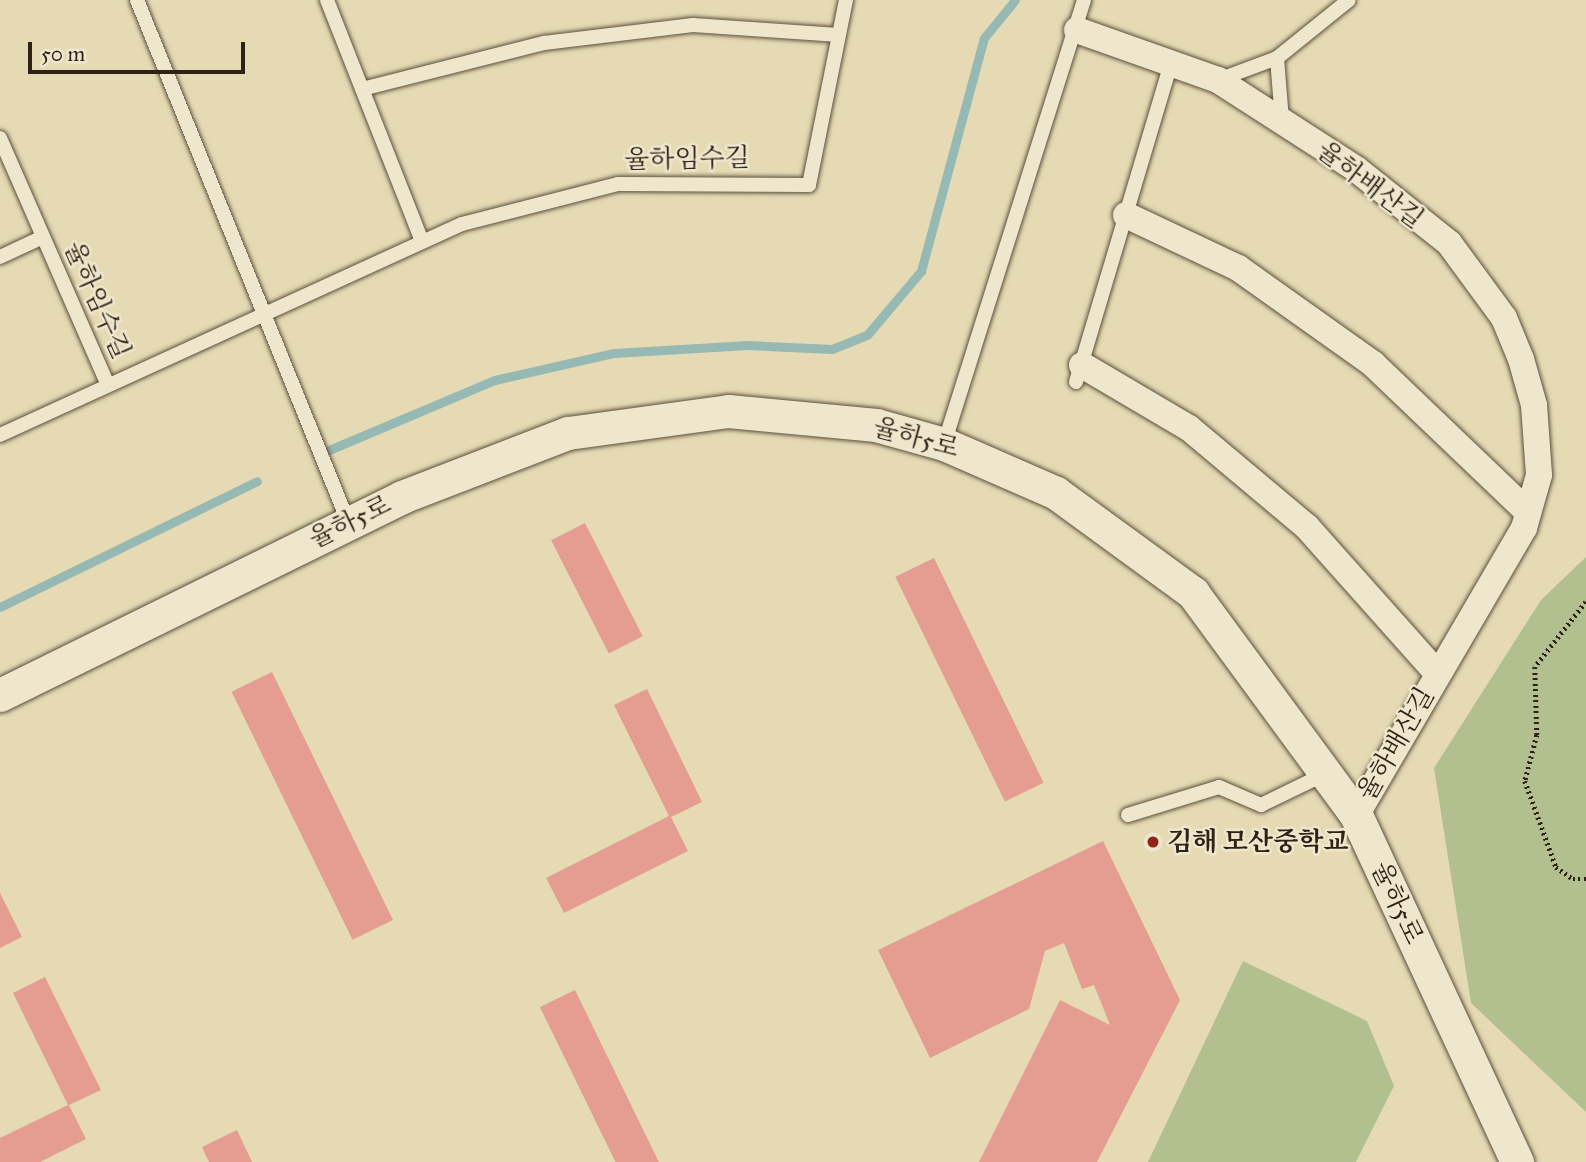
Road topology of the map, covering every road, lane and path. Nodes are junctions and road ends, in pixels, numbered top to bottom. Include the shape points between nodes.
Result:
1 (137, 0) edge
2 (327, 0) edge
3 (846, 0) edge
4 (1084, 0) edge
5 (1349, 0) edge
6 (1077, 30) junction
7 (839, 35) junction
8 (1277, 58) junction
9 (1171, 64) junction
10 (1217, 80) junction
11 (362, 89) junction
12 (1282, 122) junction
13 (0, 138) edge
14 (1126, 215) junction
15 (43, 237) junction
16 (422, 241) junction
17 (0, 257) edge
18 (262, 310) junction
19 (1079, 373) joint
20 (107, 383) junction
21 (0, 435) edge
22 (944, 444) junction
23 (1528, 512) junction
24 (349, 524) junction
25 (1586, 602) edge
26 (1437, 673) junction
27 (0, 695) edge
28 (1328, 772) junction
29 (1128, 815) dead end
30 (1356, 815) junction
31 (1586, 879) edge
32 (1517, 1162) edge

1 - 18 lane
2 - 11 lane
3 - 7 lane, 율하임수길
4 - 6 lane
5 - 8 lane
6 - 9 street
6 - 22 lane
7 - 11 lane via 693,25 544,43
7 - 16 lane, 율하임수길 via 809,185 618,184 462,224
8 - 10 lane
8 - 12 lane
9 - 10 street, 율하배산길
9 - 14 lane, 율하배산길
10 - 12 street, 율하배산길
11 - 16 lane
12 - 23 street, 율하배산길 via 1356,169 1449,243 1504,318 1535,405 1539,475
13 - 15 lane, 율하임수길
14 - 19 lane, 율하배산길
14 - 23 street via 1238,268 1373,364
15 - 17 lane, 율하임수길
15 - 20 lane, 율하임수길
16 - 18 lane, 율하임수길
18 - 20 lane, 율하임수길
18 - 24 lane
19 - 26 street, 율하배산길 via 1189,428 1307,527
20 - 21 lane, 율하임수길
22 - 24 street, 율하5로 via 808,416 728,411 639,420 568,433 462,472
22 - 28 street, 율하5로 via 1056,493 1193,593
23 - 26 street, 율하배산길
24 - 27 street, 율하5로
25 - 31 path via 1535,667 1535,758 1525,781 1556,867 1573,879
26 - 30 street, 율하배산길
28 - 29 lane via 1261,804 1219,787
28 - 30 street, 율하5로
30 - 32 street, 율하5로

